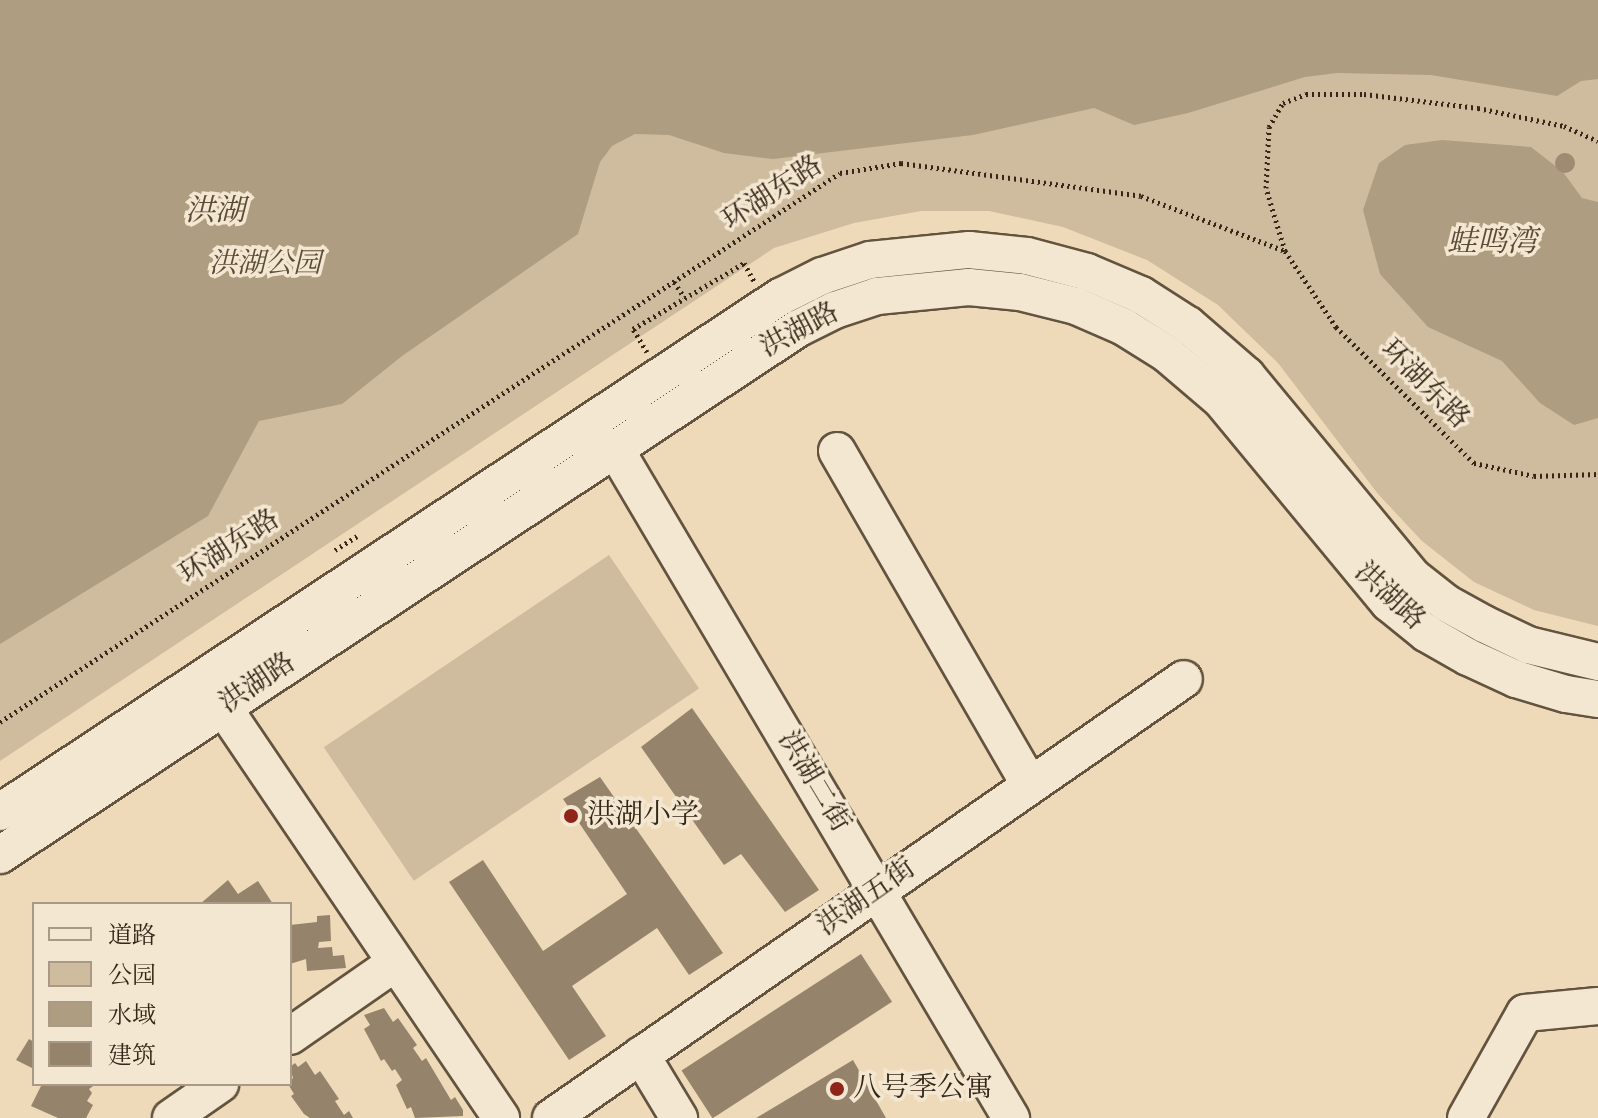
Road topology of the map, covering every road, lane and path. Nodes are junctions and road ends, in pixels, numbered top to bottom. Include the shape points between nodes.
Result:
1 (1598, 141) edge
2 (1285, 251) junction
3 (674, 282) junction
4 (755, 283) dead end
5 (684, 297) junction
6 (648, 353) dead end
7 (614, 447) junction
8 (837, 451) dead end
9 (1598, 474) edge
10 (1598, 662) edge
11 (1184, 679) dead end
12 (1598, 699) edge
13 (223, 707) junction
14 (0, 722) edge
15 (1030, 785) junction
16 (0, 812) edge
17 (0, 855) edge
18 (877, 890) junction
19 (395, 963) junction
20 (1598, 1006) edge
21 (292, 1035) edge
22 (641, 1055) junction
23 (217, 1086) edge
24 (171, 1118) edge
25 (501, 1118) edge
26 (551, 1118) edge
27 (679, 1118) edge
28 (1011, 1118) edge
29 (1466, 1118) edge

1 - 2 path via 1564,126 1478,108 1364,94 1306,94 1283,103 1269,127 1266,188
2 - 3 path, 环湖东路 via 1141,196 901,163 840,173
2 - 9 path, 环湖东路 via 1336,327 1474,463 1534,476
3 - 5 path
3 - 14 path, 环湖东路
4 - 5 path via 744,263
5 - 6 path via 633,329
7 - 12 street, 洪湖路 via 735,366 835,310 877,296 969,287 1076,306 1167,354 1221,400 1356,568 1426,633 1516,679
7 - 13 street, 洪湖路
7 - 18 street, 洪湖二街
8 - 15 street
10 - 16 street, 洪湖路 via 1528,645 1495,630 1413,577 1246,375 1188,325 1141,295 1087,272 1027,256 969,250 870,260 780,297
11 - 15 street, 洪湖五街
13 - 17 street, 洪湖路
13 - 19 street
15 - 18 street, 洪湖五街
18 - 22 street, 洪湖五街
18 - 28 street, 洪湖二街
19 - 21 street
19 - 25 street
20 - 29 street via 1525,1013
22 - 26 street, 洪湖五街
22 - 27 street
23 - 24 street

